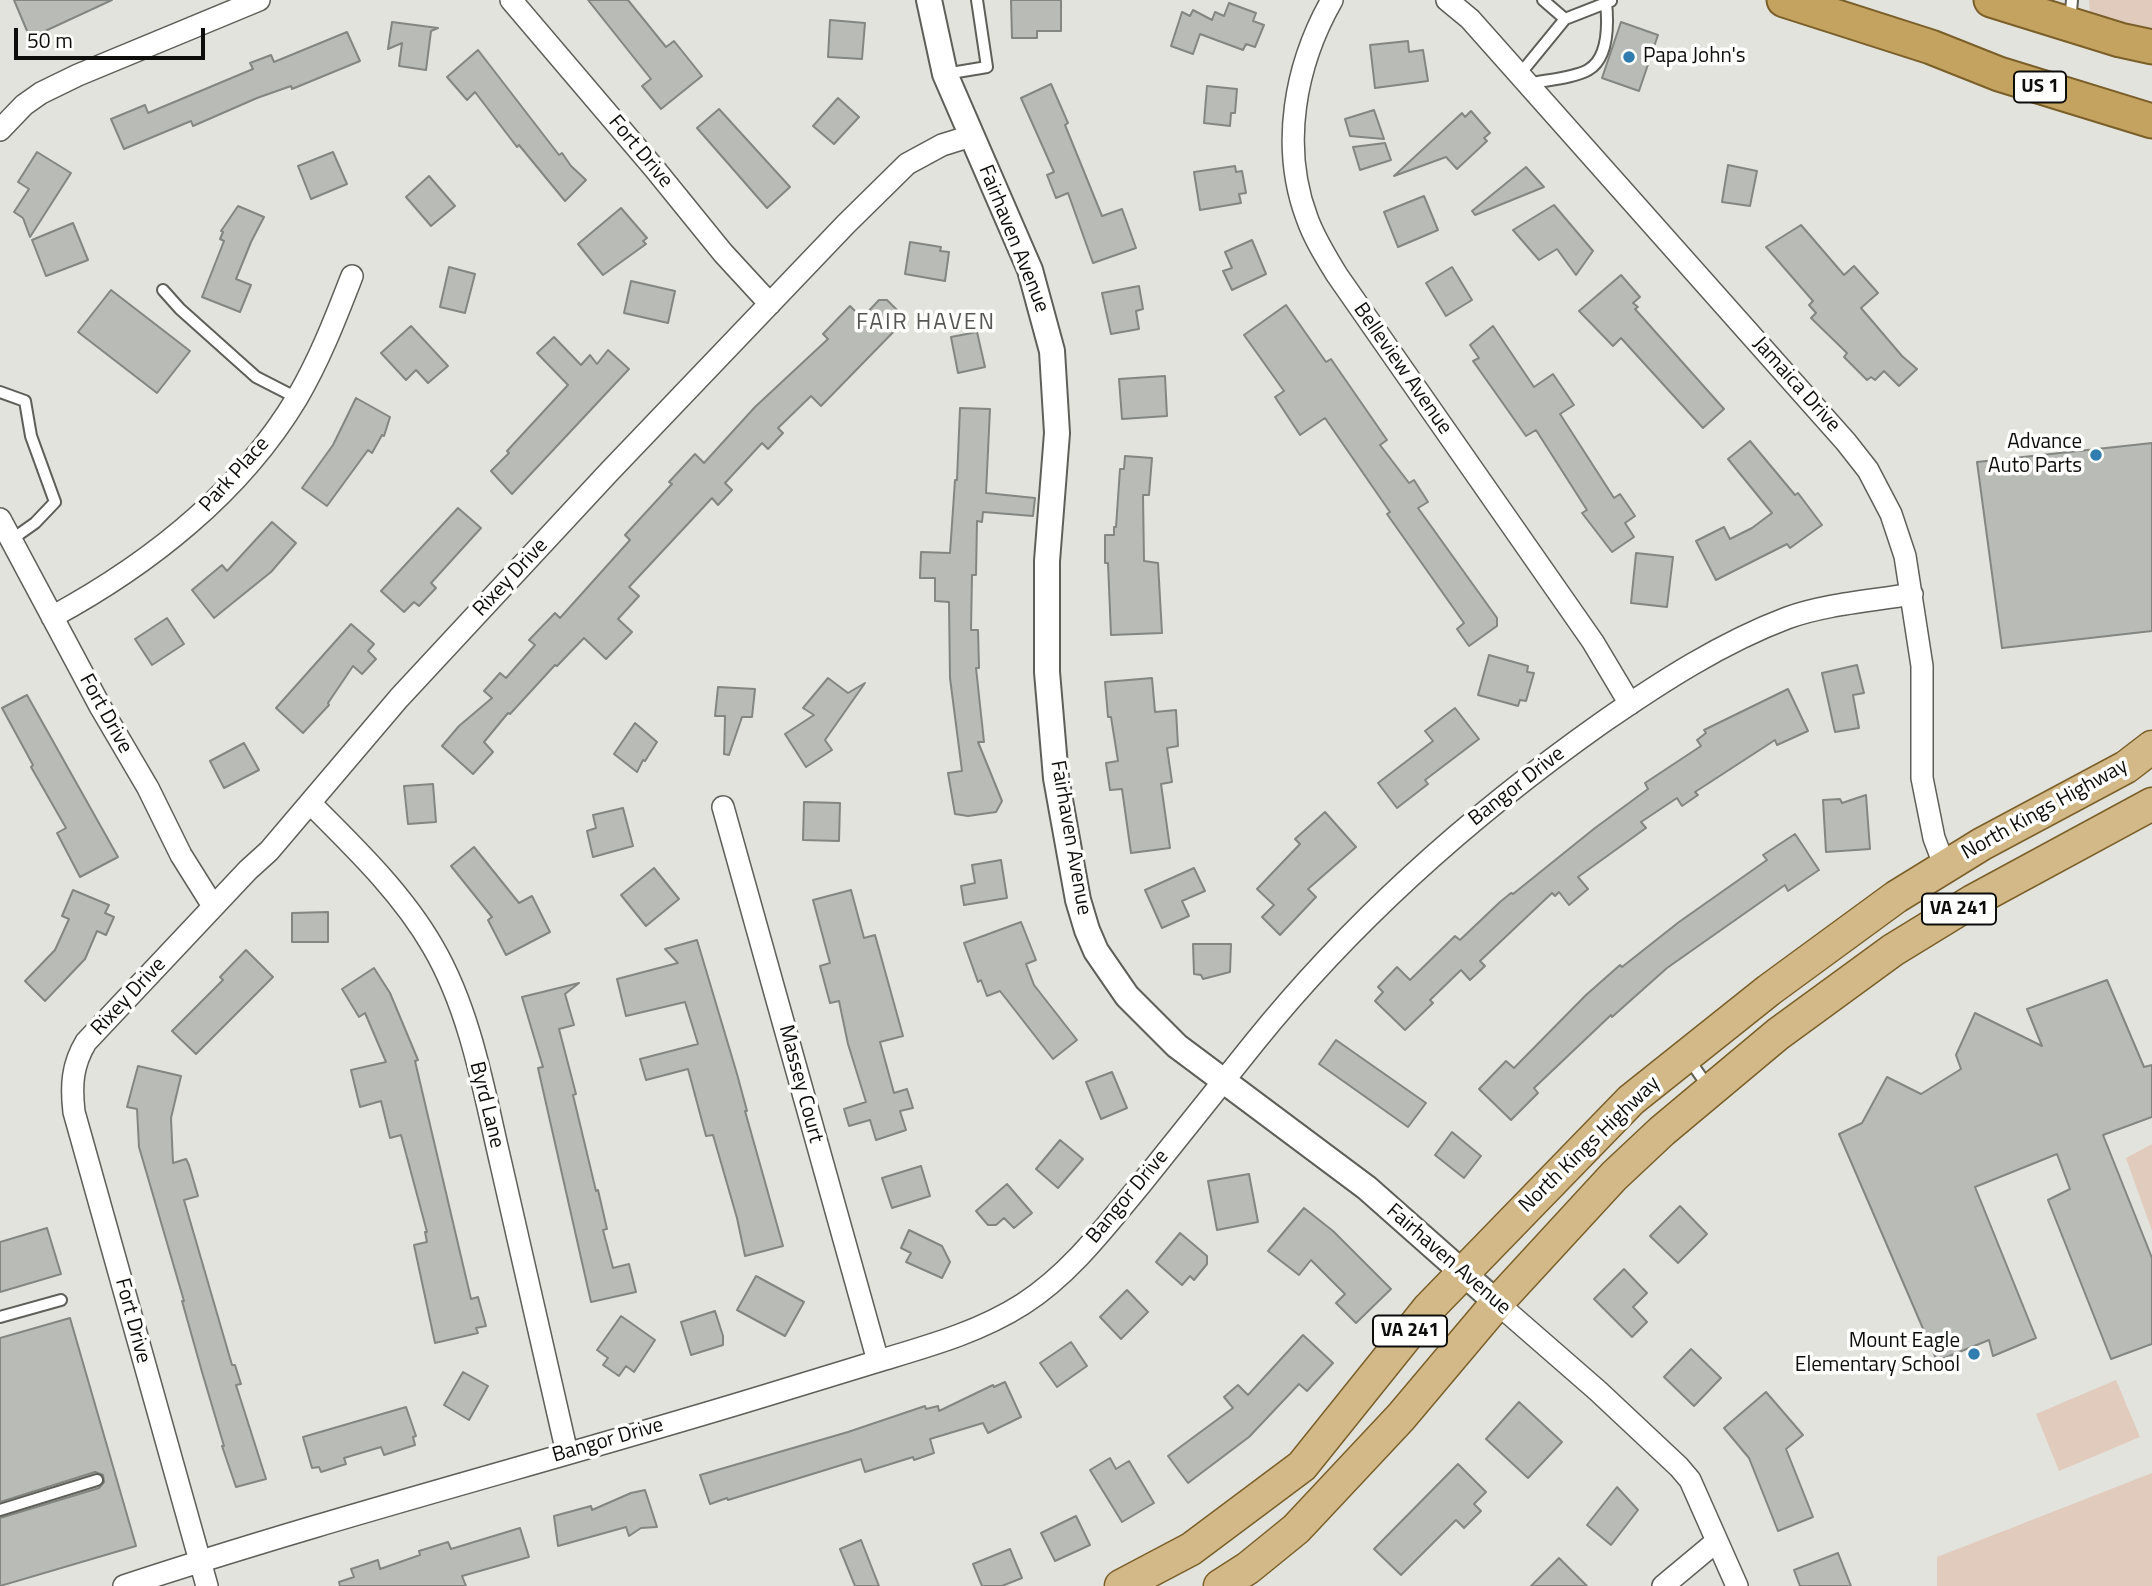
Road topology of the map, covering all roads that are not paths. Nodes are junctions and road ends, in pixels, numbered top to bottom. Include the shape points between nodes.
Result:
1 (259, 0) edge
2 (511, 0) edge
3 (929, 0) edge
4 (977, 0) edge
5 (1332, 0) edge
6 (1447, 0) edge
7 (1543, 0) edge
8 (1784, 0) edge
9 (1991, 0) edge
10 (1609, 1) edge
11 (2071, 12) edge
12 (1565, 19) junction
13 (2152, 47) edge
14 (944, 74) junction
15 (1524, 79) junction
16 (2152, 121) edge
17 (0, 130) edge
18 (971, 136) junction
19 (352, 276) dead end
20 (163, 290) dead end
21 (770, 304) junction
22 (0, 391) edge
23 (297, 398) junction
24 (0, 519) edge
25 (11, 540) junction
26 (1912, 594) junction
27 (52, 617) junction
28 (1630, 704) junction
29 (2152, 747) edge
30 (310, 803) junction
31 (2152, 804) edge
32 (723, 807) dead end
33 (1945, 867) junction
34 (214, 906) junction
35 (79, 1054) joint
36 (1686, 1056) junction
37 (1225, 1080) junction
38 (1711, 1091) junction
39 (1462, 1273) junction
40 (61, 1300) dead end
41 (1497, 1303) junction
42 (0, 1317) edge
43 (878, 1361) junction
44 (567, 1453) junction
45 (97, 1480) dead end
46 (0, 1510) edge
47 (1717, 1541) junction
48 (200, 1561) junction
49 (124, 1586) edge
50 (207, 1586) edge
51 (1121, 1586) edge
52 (1220, 1586) edge
53 (1663, 1586) edge
54 (1737, 1586) edge

1 - 17 street via 41,93
2 - 21 street, Fort Drive
3 - 14 street, Fairhaven Avenue
4 - 14 lane via 987,67
5 - 28 street, Belleview Avenue via 1305,60 1295,105 1293,145 1307,218 1337,275 1585,631
6 - 15 street, Jamaica Drive
7 - 12 lane
8 - 16 highway, US 1
9 - 11 highway
10 - 12 lane
10 - 15 lane via 1606,36 1595,64 1584,71
11 - 13 highway via 2120,40
12 - 15 lane
14 - 18 street, Fairhaven Avenue
15 - 26 street, Jamaica Drive via 1868,470 1891,514
18 - 21 street, Rixey Drive via 907,164
18 - 37 street, Fairhaven Avenue via 1030,270 1052,351 1057,433 1046,561 1046,672 1056,778 1077,900 1096,951 1126,996 1177,1046
19 - 23 street, Park Place via 328,340
20 - 23 lane via 256,377
21 - 30 street, Rixey Drive via 409,688
22 - 25 lane via 25,401 31,436 55,502
23 - 27 street, Park Place via 252,460 184,529 132,569
24 - 25 street, Fort Drive
25 - 27 street, Fort Drive
26 - 28 street, Bangor Drive via 1790,617 1728,645
26 - 33 street, Jamaica Drive via 1922,666 1922,778
27 - 34 street, Fort Drive via 181,855
28 - 37 street, Bangor Drive via 1547,761 1393,893 1309,978
29 - 33 main road, North Kings Highway / VA 241
30 - 34 street, Rixey Drive
30 - 44 street, Byrd Lane via 364,857 418,924 435,949 460,1006 480,1073
31 - 38 main road, North Kings Highway / VA 241 via 1893,950 1778,1034
32 - 43 street, Massey Court
33 - 36 main road, North Kings Highway / VA 241 via 1896,897
34 - 35 street, Rixey Drive
35 - 48 street, Fort Drive via 72,1088 74,1112
36 - 38 lane
36 - 39 main road, North Kings Highway / VA 241 via 1631,1100
37 - 39 street, Fairhaven Avenue via 1367,1188
37 - 43 street, Bangor Drive via 1098,1236 1027,1301 969,1331
38 - 41 main road, North Kings Highway / VA 241 via 1614,1177
39 - 41 street, Fairhaven Avenue
39 - 51 main road, North Kings Highway / VA 241 via 1301,1466 1191,1549
40 - 42 lane
41 - 47 street, Fairhaven Avenue via 1679,1467 1690,1480
41 - 52 main road, North Kings Highway / VA 241 via 1401,1417 1296,1529
43 - 44 street, Bangor Drive
44 - 48 street, Bangor Drive
45 - 46 lane
47 - 53 street
47 - 54 street, Fairhaven Avenue
48 - 49 street, Bangor Drive
48 - 50 street, Fort Drive

